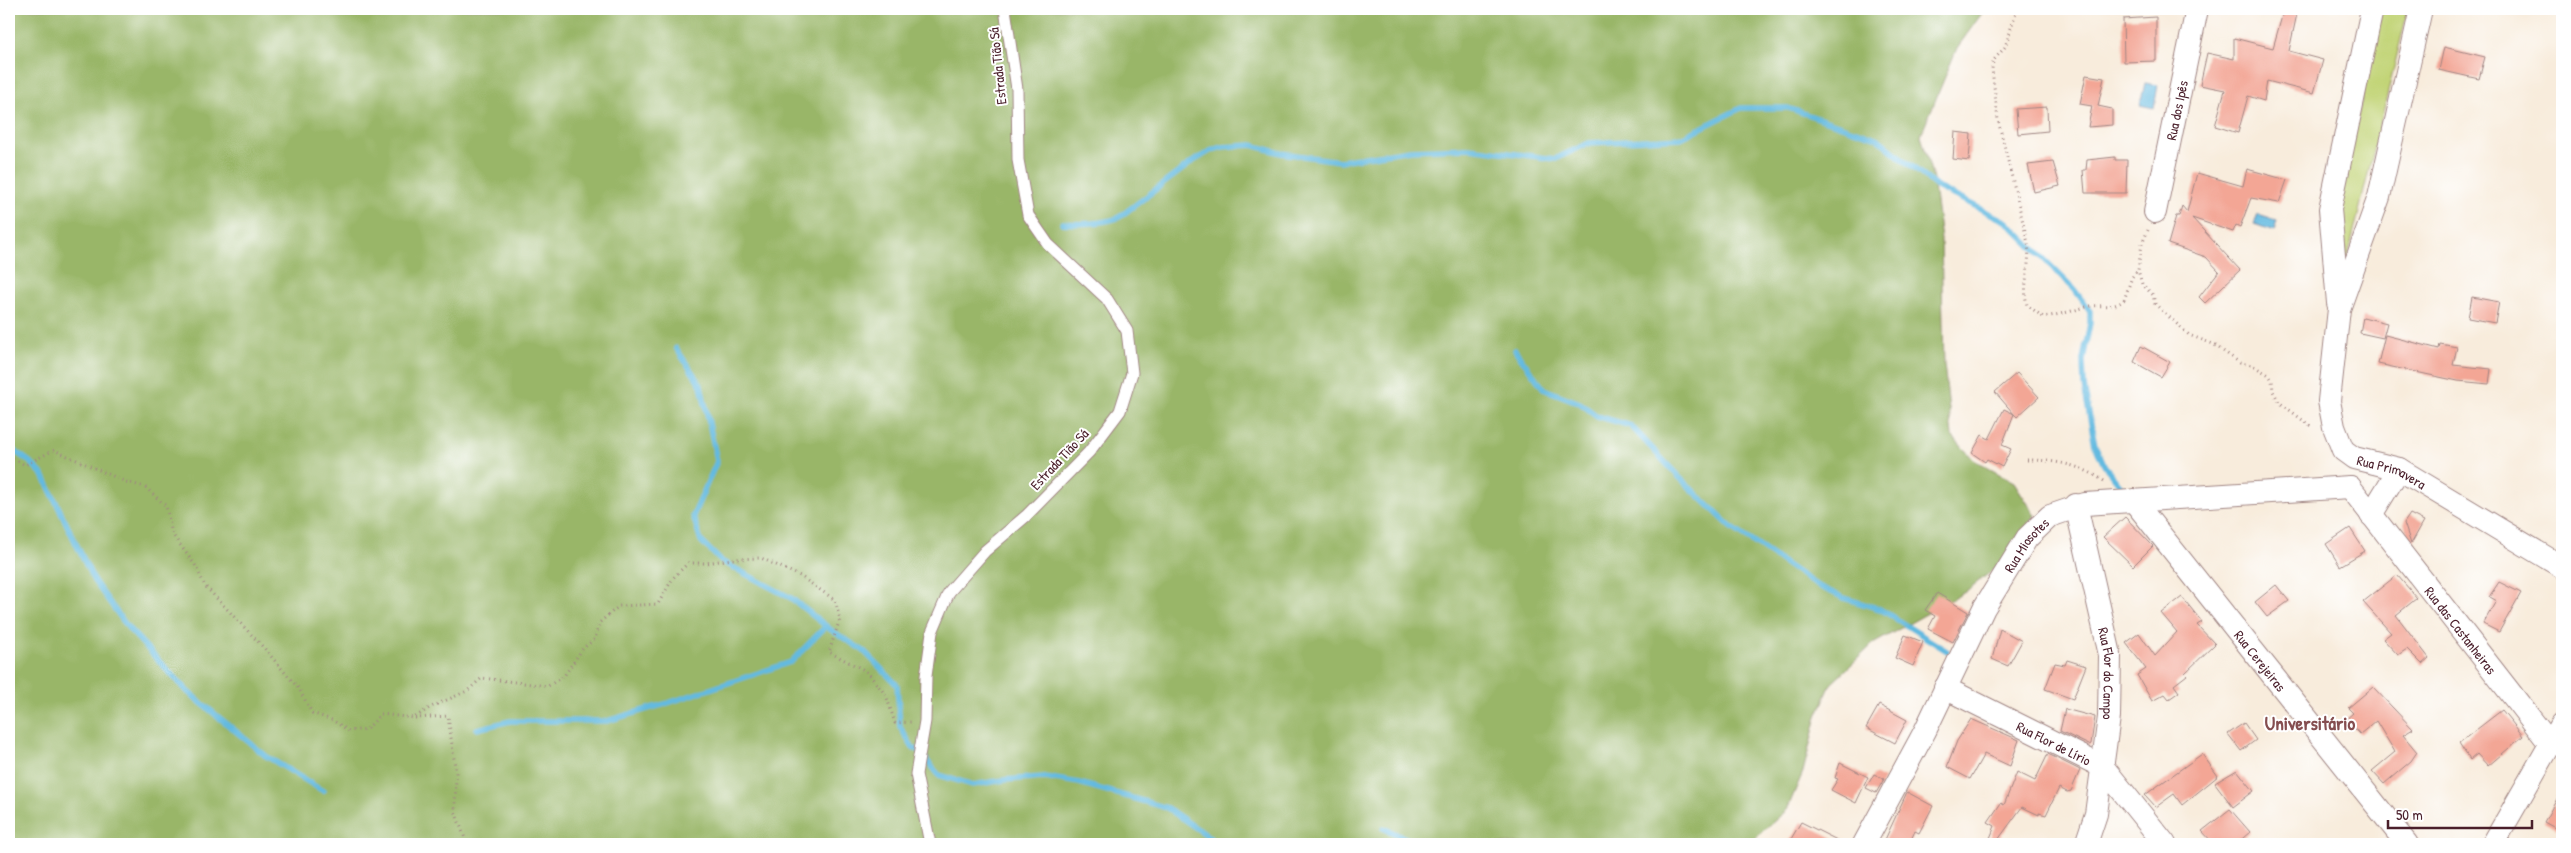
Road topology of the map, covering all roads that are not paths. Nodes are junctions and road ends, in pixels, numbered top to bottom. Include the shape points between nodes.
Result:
1 (1005, 9) edge
2 (2197, 9) edge
3 (2372, 9) edge
4 (2420, 9) edge
5 (2156, 212) road end
6 (2339, 309) junction
7 (2367, 460) junction
8 (2399, 469) junction
9 (2350, 487) junction
10 (2128, 501) junction
11 (2076, 505) junction
12 (2372, 515) junction
13 (2562, 567) edge
14 (1945, 688) junction
15 (2562, 724) edge
16 (2551, 745) junction
17 (2103, 767) junction
18 (930, 844) edge
19 (1864, 844) edge
20 (2086, 844) edge
21 (2165, 844) edge
22 (2407, 844) edge
23 (2493, 844) edge

1 - 18 lane, Estrada Tião Sá via 1017,90 1018,160 1028,216 1048,244 1107,299 1127,331 1132,373 1120,410 1089,452 1026,516 985,551 949,592 932,632 916,774
2 - 5 street, Rua dos Ipês
3 - 6 street, Rua Primavera via 2330,209
4 - 6 street, Rua Primavera via 2379,197
6 - 7 street, Rua Primavera via 2328,401 2343,450 2354,458
7 - 8 street, Rua Primavera
7 - 9 street
8 - 12 street
8 - 13 street, Rua Primavera
9 - 10 street, Rua Miosotes
9 - 12 street, Rua das Castanheiras
10 - 11 street, Rua Miosotes
10 - 22 street, Rua Cerejeiras
11 - 14 street, Rua Miosotes via 2050,516 2027,538 1984,608
11 - 17 street, Rua Flor do Campo via 2110,655 2109,717
12 - 16 street, Rua das Castanheiras
14 - 17 street, Rua Flor de Lírio
14 - 19 street, Rua Miosotes
15 - 16 street
16 - 23 street
17 - 20 street, Rua Flor do Campo via 2096,814
17 - 21 street, Rua Flor de Lírio

